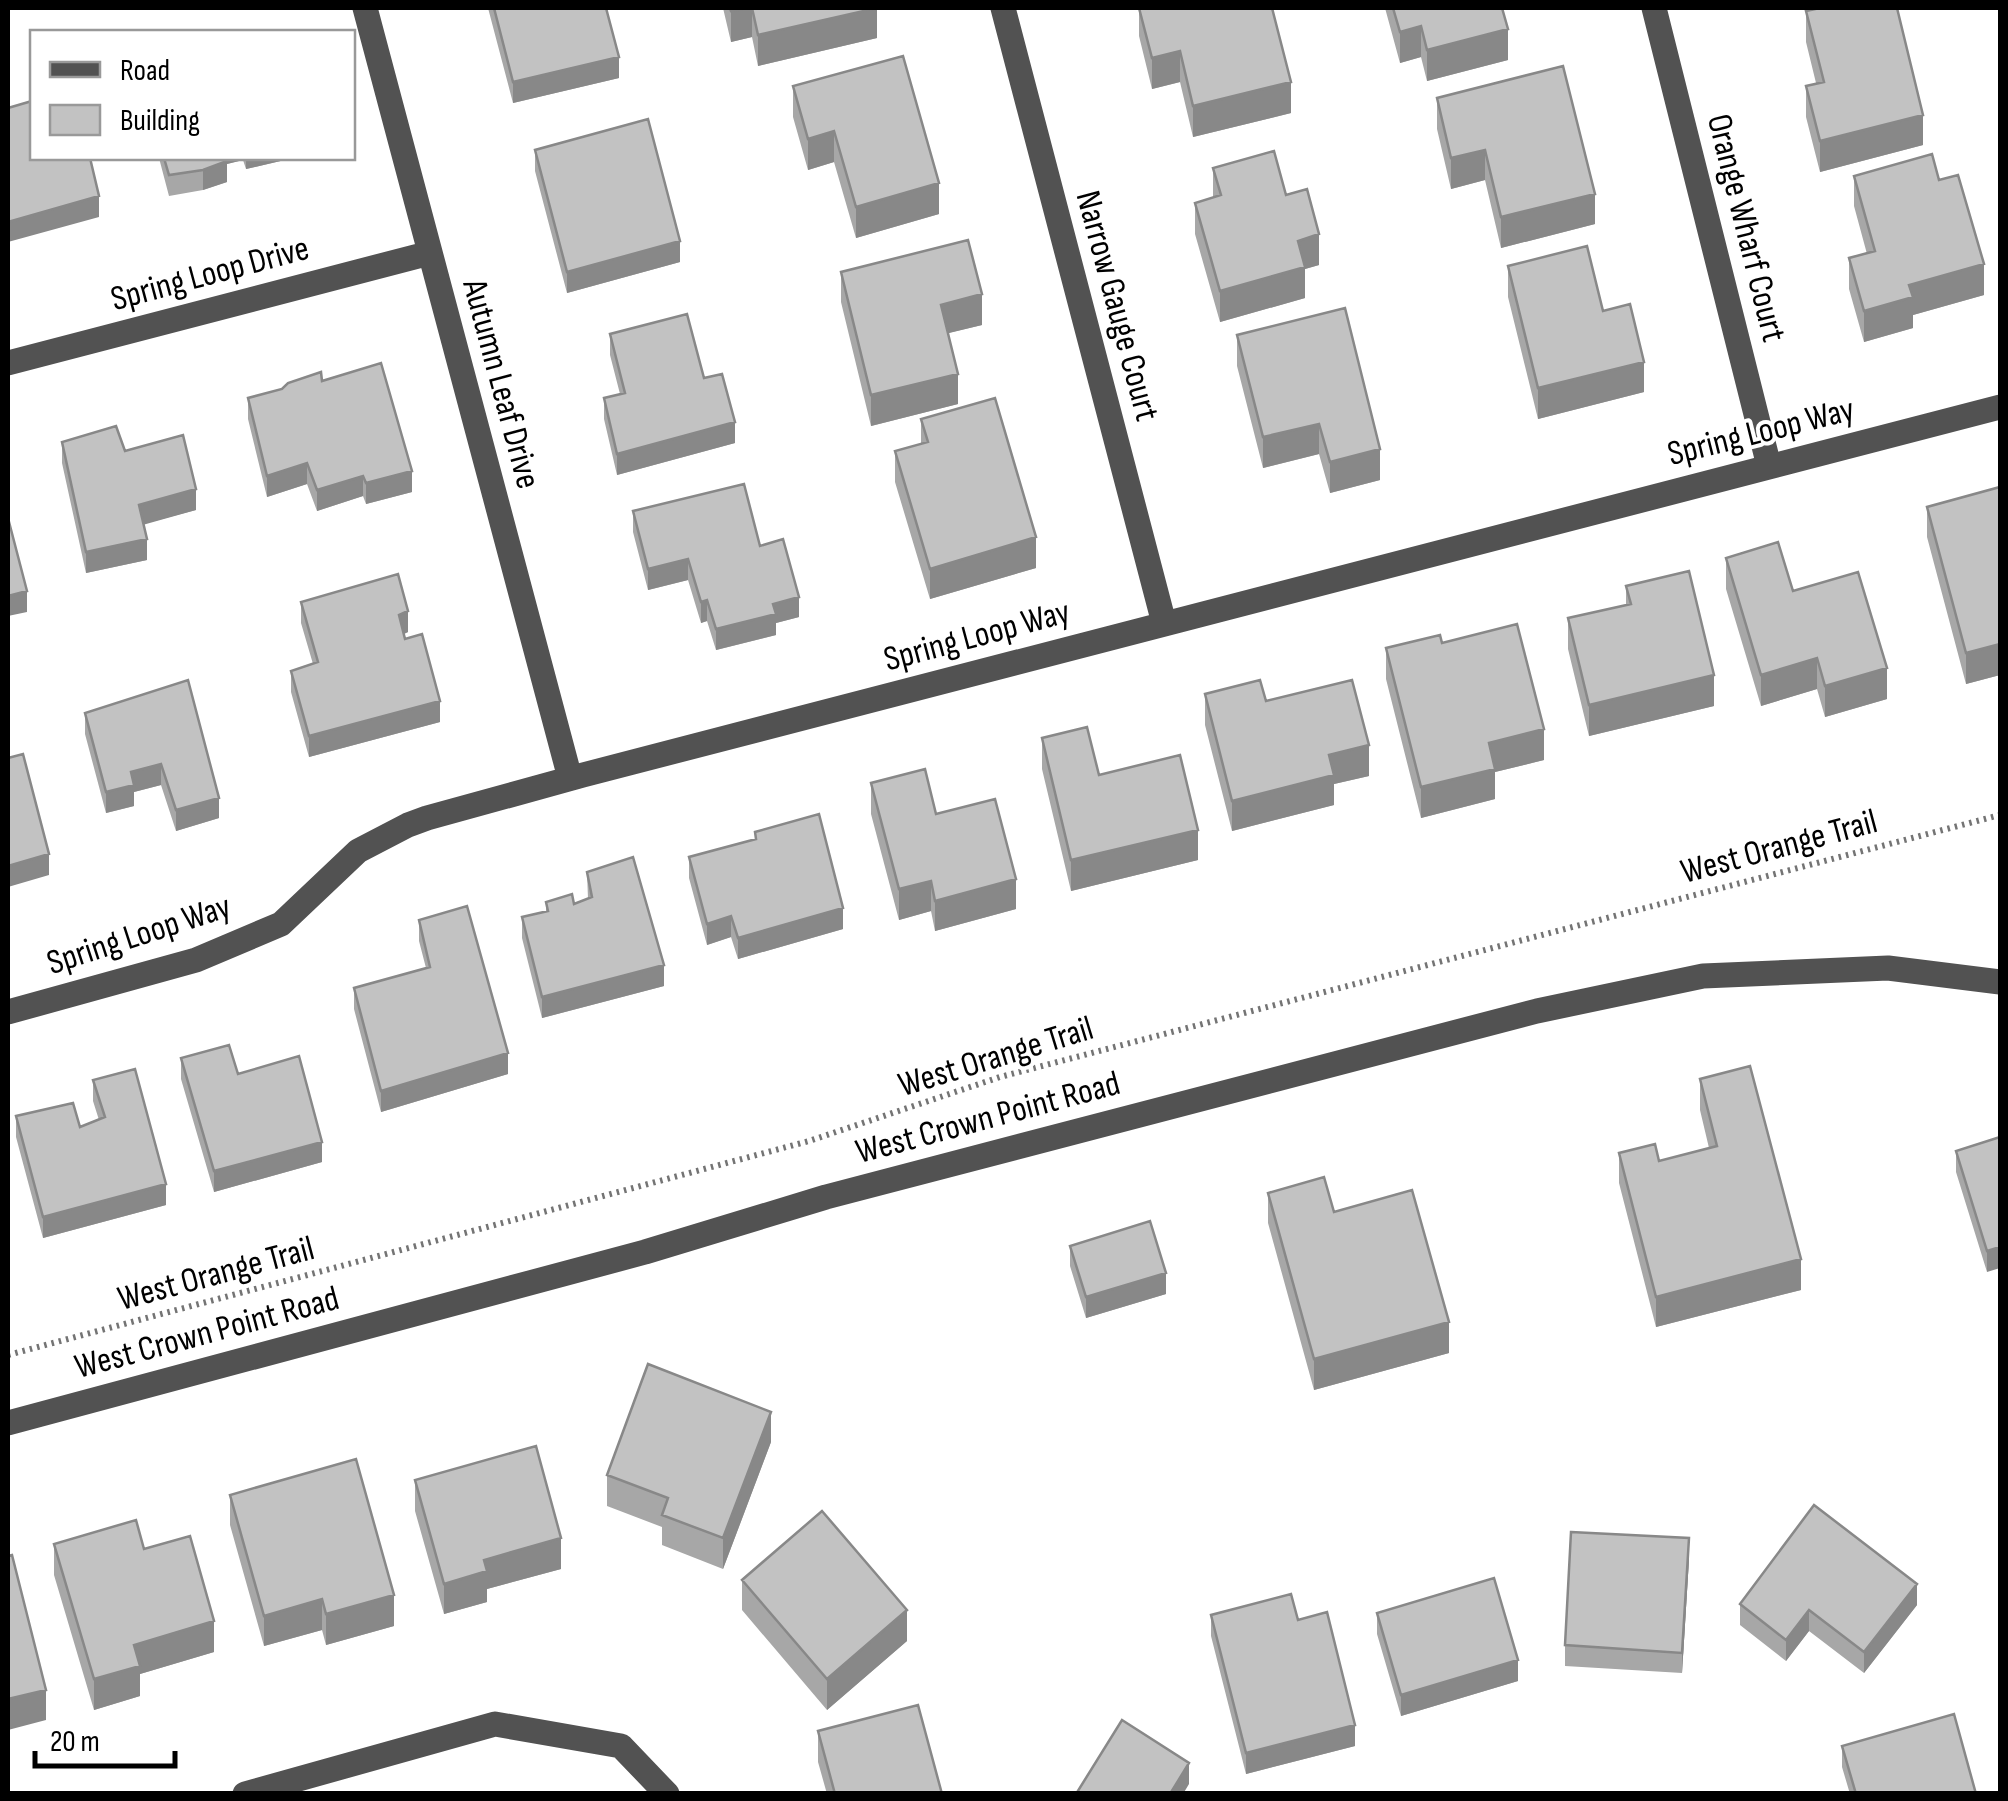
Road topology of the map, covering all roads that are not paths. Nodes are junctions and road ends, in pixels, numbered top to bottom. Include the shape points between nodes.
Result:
1 (365, 8) edge
2 (1003, 8) edge
3 (1654, 8) edge
4 (430, 254) junction
5 (8, 363) edge
6 (2000, 407) edge
7 (1769, 466) junction
8 (1164, 623) junction
9 (570, 778) junction
10 (2000, 982) edge
11 (8, 1012) edge
12 (8, 1423) edge
13 (245, 1794) edge
14 (668, 1794) edge

1 - 4 street, Autumn Leaf Drive
2 - 8 street, Narrow Gauge Court
3 - 7 street, Orange Wharf Court
4 - 5 street, Spring Loop Drive
4 - 9 street, Autumn Leaf Drive
6 - 7 street, Spring Loop Way
7 - 8 street, Spring Loop Way
8 - 9 street, Spring Loop Way
9 - 11 street, Spring Loop Way via 408,825 358,851 281,924 196,960
10 - 12 street, West Crown Point Road via 1888,968 1703,976 1537,1011 826,1197
13 - 14 street via 494,1724 621,1746

